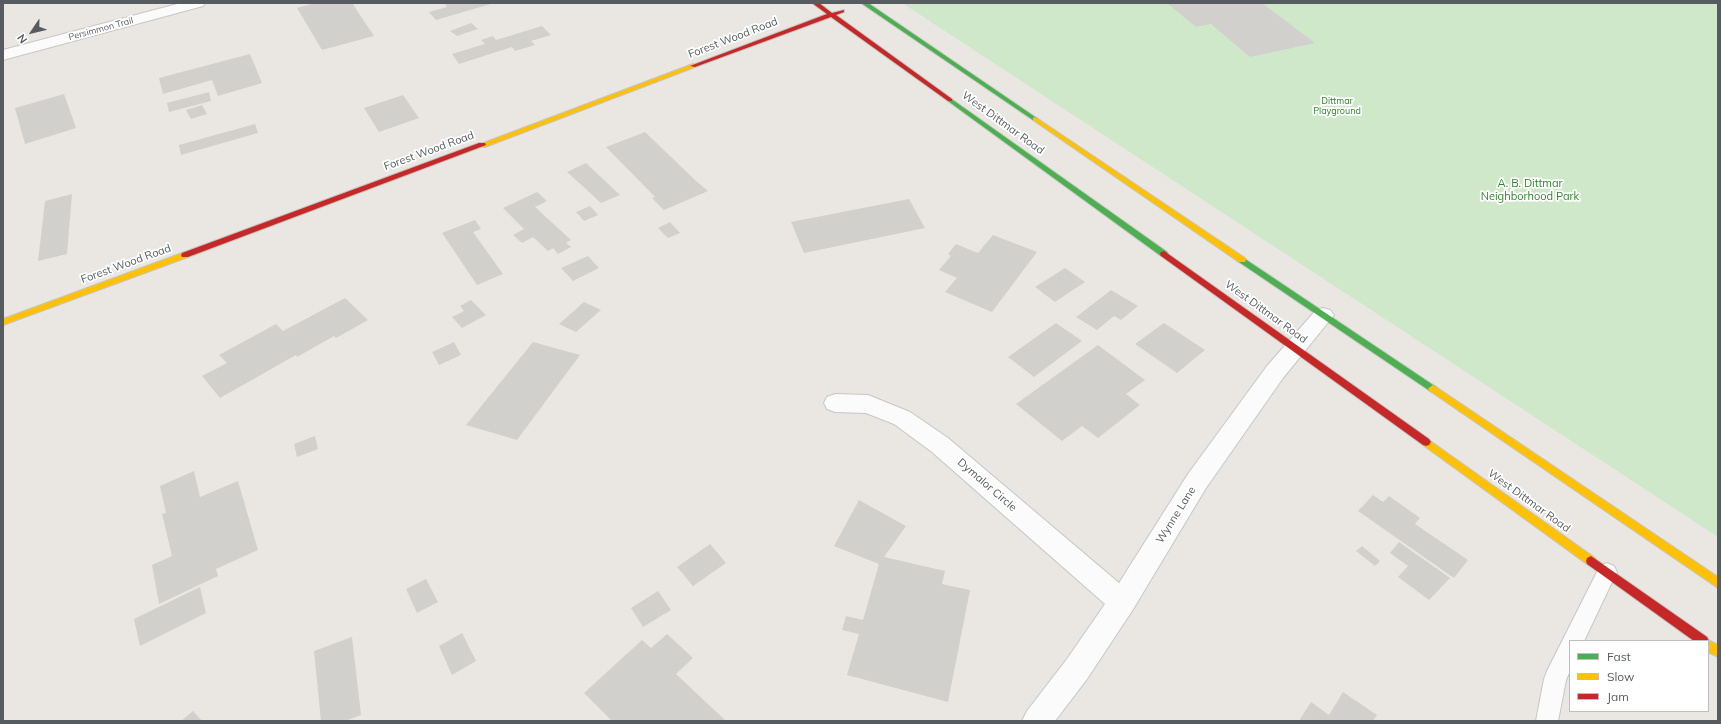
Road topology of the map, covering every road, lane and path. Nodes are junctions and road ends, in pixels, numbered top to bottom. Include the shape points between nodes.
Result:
1 (198, 3) edge
2 (815, 3) edge
3 (859, 5) edge
4 (831, 15) junction
5 (3, 55) edge
6 (1323, 315) junction
7 (3, 322) edge
8 (1294, 348) junction
9 (835, 403) dead end
10 (1607, 572) junction
11 (1718, 583) edge
12 (1122, 602) junction
13 (1573, 640) edge
14 (1702, 640) edge
15 (1709, 645) edge
16 (1569, 649) edge
17 (1718, 652) edge
18 (1037, 721) edge
19 (1547, 721) edge

1 - 5 street, Persimmon Trail
2 - 4 street, West Dittmar Road
3 - 4 street, Forest Wood Road
3 - 6 street, West Dittmar Road
4 - 7 street, Forest Wood Road
4 - 8 street, West Dittmar Road
6 - 8 street, Wynne Lane
6 - 11 street, West Dittmar Road
8 - 10 street, West Dittmar Road
8 - 12 street, Wynne Lane via 1274,372 1197,481
9 - 12 street, Dymalor Circle via 868,404 902,418 940,444
10 - 13 lane
10 - 14 street, West Dittmar Road
12 - 18 street, Wynne Lane via 1077,670
15 - 17 street
16 - 19 lane via 1555,679

